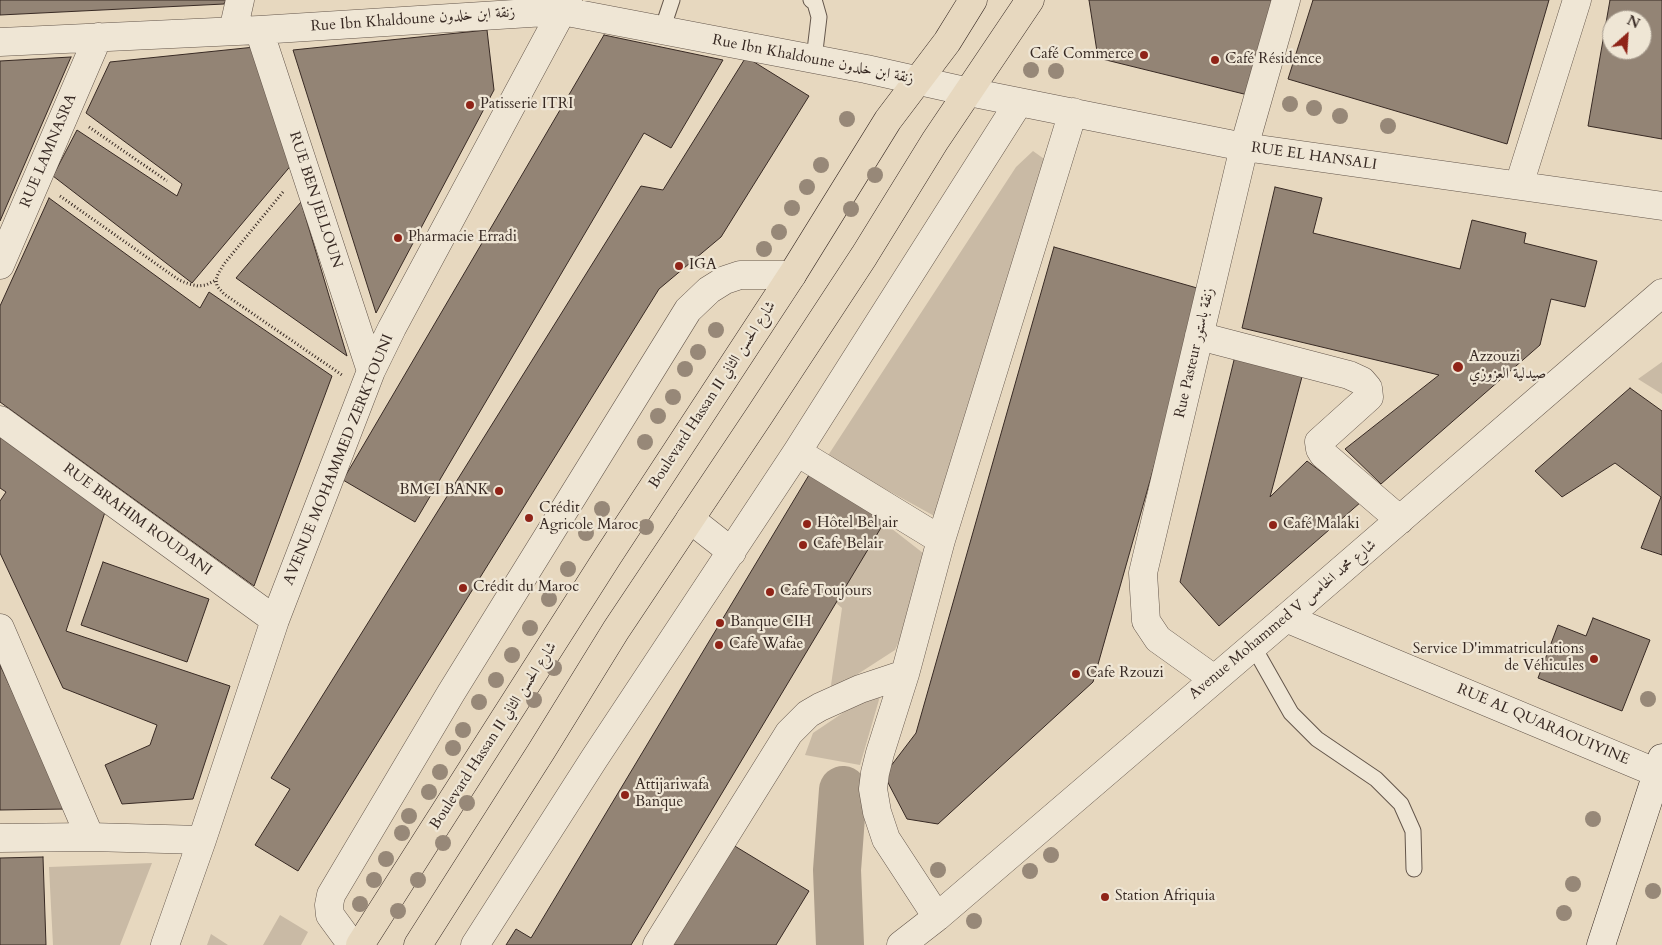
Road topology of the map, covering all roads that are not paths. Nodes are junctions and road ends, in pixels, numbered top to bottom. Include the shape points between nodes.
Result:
1 (240, 0) edge
2 (672, 0) edge
3 (810, 0) edge
4 (973, 0) edge
5 (1030, 0) edge
6 (1286, 0) edge
7 (1577, 0) edge
8 (561, 4) edge
9 (662, 30) junction
10 (246, 31) junction
11 (98, 38) junction
12 (0, 42) edge
13 (814, 59) junction
14 (917, 80) junction
15 (969, 92) junction
16 (1019, 102) junction
17 (1073, 112) junction
18 (1244, 147) junction
19 (1519, 185) junction
20 (1662, 206) edge
21 (0, 265) edge
22 (792, 275) junction
23 (1662, 293) edge
24 (1199, 336) junction
25 (368, 380) junction
26 (0, 420) edge
27 (797, 452) junction
28 (690, 519) junction
29 (1400, 520) junction
30 (941, 540) junction
31 (732, 552) junction
32 (1286, 618) junction
33 (275, 620) junction
34 (0, 628) edge
35 (1253, 646) junction
36 (905, 674) junction
37 (1214, 679) junction
38 (1660, 768) edge
39 (90, 837) junction
40 (0, 838) edge
41 (202, 840) junction
42 (1414, 869) dead end
43 (937, 917) junction
44 (908, 942) edge
45 (165, 945) edge
46 (352, 945) edge
47 (360, 945) edge
48 (418, 945) edge
49 (475, 945) edge
50 (656, 945) edge
51 (1601, 945) edge

1 - 10 street
2 - 9 lane
3 - 13 lane via 815,3 819,17
4 - 14 main road, Boulevard Hassan II شارع الحسن الثاني via 947,42
5 - 15 main road
6 - 18 street, Rue Pasteur زنقة باستور
7 - 19 street
8 - 9 street, Rue Ibn Khaldoune زنقة ابن خلدون
8 - 10 street, Rue Ibn Khaldoune زنقة ابن خلدون
8 - 25 street, AVENUE MOHAMMED ZERKTOUNI
9 - 13 street, Rue Ibn Khaldoune زنقة ابن خلدون
10 - 11 street, Rue Ibn Khaldoune زنقة ابن خلدون
10 - 25 street, RUE BEN JELLOUN via 304,166
11 - 12 street, Rue Ibn Khaldoune زنقة ابن خلدون
11 - 21 street, RUE LAMNASRA
13 - 14 street, Rue Ibn Khaldoune زنقة ابن خلدون
14 - 15 street, Rue Ibn Khaldoune زنقة ابن خلدون
14 - 22 main road, Boulevard Hassan II شارع الحسن الثاني via 888,120
15 - 16 street, RUE EL HANSALI
15 - 28 main road
16 - 17 street, RUE EL HANSALI
16 - 27 street
17 - 18 street, RUE EL HANSALI
17 - 30 street
18 - 19 street, RUE EL HANSALI
18 - 24 street, Rue Pasteur زنقة باستور
19 - 20 street, RUE EL HANSALI
22 - 46 street via 740,275 725,280 688,310 331,894 330,915
22 - 47 main road, Boulevard Hassan II شارع الحسن الثاني
23 - 29 street, Avenue Mohammed V شارع محمد الخامس
24 - 29 street via 1362,381 1368,388 1369,397 1319,442 1320,449
24 - 37 street, Rue Pasteur زنقة باستور via 1143,573 1144,600 1146,621 1158,639
25 - 33 street, AVENUE MOHAMMED ZERKTOUNI
26 - 33 street, RUE BRAHIM ROUDANI
27 - 30 street
27 - 31 street
28 - 31 street
28 - 48 main road via 616,630
29 - 32 street, Avenue Mohammed V شارع محمد الخامس
30 - 36 street
31 - 49 street
32 - 35 street, Avenue Mohammed V شارع محمد الخامس
32 - 38 street, RUE AL QUARAOUIYINE
33 - 41 street, AVENUE MOHAMMED ZERKTOUNI
34 - 39 street
35 - 37 street, Avenue Mohammed V شارع محمد الخامس
35 - 42 lane via 1291,713 1317,739 1376,779 1401,804 1413,830
36 - 43 street via 880,753 873,790 886,839
36 - 50 street via 820,707 789,732
37 - 43 street, Avenue Mohammed V شارع محمد الخامس
38 - 51 street
39 - 40 street
39 - 41 street
41 - 45 street, AVENUE MOHAMMED ZERKTOUNI
43 - 44 street, Avenue Mohammed V شارع محمد الخامس

